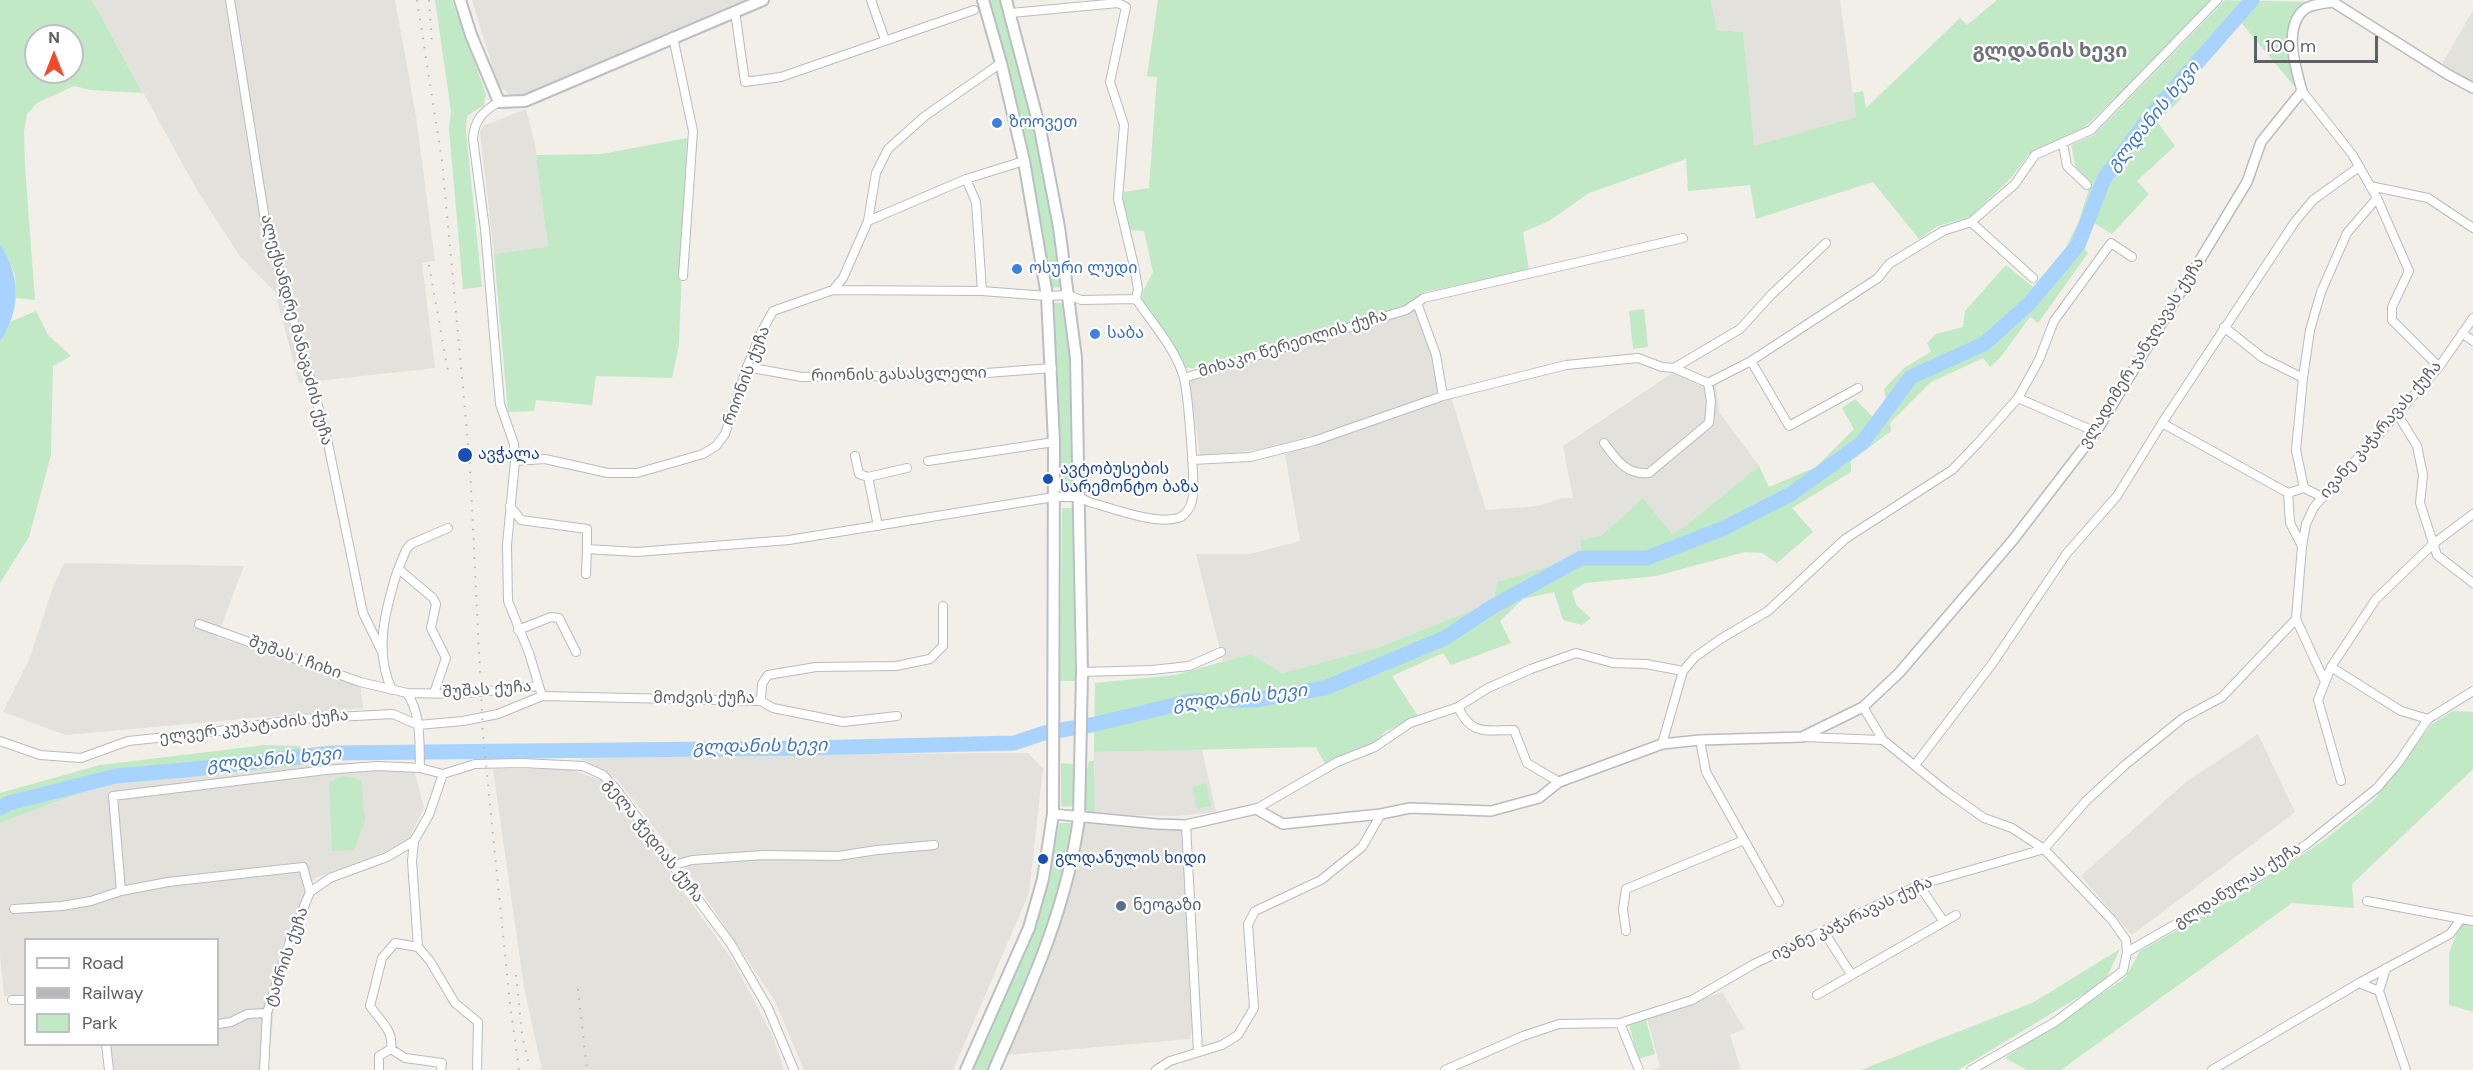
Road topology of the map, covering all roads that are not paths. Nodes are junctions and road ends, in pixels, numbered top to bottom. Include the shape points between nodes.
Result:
1 (230, 0) edge
2 (460, 0) edge
3 (763, 0) edge
4 (872, 0) edge
5 (983, 0) edge
6 (1006, 0) edge
7 (2217, 0) edge
8 (2335, 1) edge
9 (2317, 2) edge
10 (974, 10) dead end
11 (735, 11) junction
12 (1011, 13) junction
13 (673, 37) junction
14 (885, 40) junction
15 (1001, 63) junction
16 (2473, 88) edge
17 (2302, 91) junction
18 (499, 102) junction
19 (2064, 144) junction
20 (1024, 161) junction
21 (2359, 167) junction
22 (966, 179) junction
23 (2087, 186) dead end
24 (2370, 186) junction
25 (2377, 198) junction
26 (868, 221) junction
27 (1971, 222) junction
28 (2473, 228) edge
29 (1683, 238) dead end
30 (1826, 243) dead end
31 (2132, 257) dead end
32 (683, 276) dead end
33 (2033, 278) dead end
34 (833, 290) junction
35 (982, 291) junction
36 (1069, 295) junction
37 (1047, 296) junction
38 (1136, 299) junction
39 (1417, 303) junction
40 (2473, 318) edge
41 (2224, 327) junction
42 (2462, 333) junction
43 (2473, 341) edge
44 (1751, 361) junction
45 (747, 366) junction
46 (2439, 367) junction
47 (1052, 368) junction
48 (1674, 368) junction
49 (1184, 378) junction
50 (2302, 378) junction
51 (1708, 383) junction
52 (1858, 388) dead end
53 (1443, 396) junction
54 (2018, 398) junction
55 (2398, 415) junction
56 (2162, 423) junction
57 (2096, 432) junction
58 (1054, 442) junction
59 (1604, 443) dead end
60 (855, 456) dead end
61 (1192, 460) junction
62 (515, 461) junction
63 (928, 461) dead end
64 (907, 468) dead end
65 (868, 477) junction
66 (2304, 488) junction
67 (2288, 493) junction
68 (1054, 497) junction
69 (1079, 497) junction
70 (2322, 497) junction
71 (510, 506) junction
72 (2473, 514) edge
73 (878, 526) junction
74 (448, 528) dead end
75 (2433, 544) junction
76 (2302, 546) junction
77 (587, 549) junction
78 (397, 572) junction
79 (586, 574) dead end
80 (2473, 583) edge
81 (943, 606) dead end
82 (2296, 619) junction
83 (199, 624) dead end
84 (519, 630) junction
85 (576, 652) dead end
86 (1221, 652) dead end
87 (383, 654) junction
88 (2331, 667) junction
89 (1683, 671) junction
90 (1082, 678) junction
91 (2325, 682) junction
92 (539, 686) junction
93 (392, 690) junction
94 (2473, 691) edge
95 (407, 693) junction
96 (434, 693) junction
97 (542, 696) junction
98 (761, 701) junction
99 (1863, 707) junction
100 (1458, 708) junction
101 (897, 716) dead end
102 (2428, 719) junction
103 (419, 728) junction
104 (1802, 737) junction
105 (1700, 740) junction
106 (1884, 740) junction
107 (0, 741) edge
108 (1662, 744) junction
109 (420, 764) junction
110 (1916, 765) junction
111 (443, 774) junction
112 (2341, 781) dead end
113 (1559, 782) junction
114 (1256, 809) junction
115 (1053, 814) junction
116 (1381, 814) junction
117 (1079, 818) junction
118 (1186, 825) junction
119 (1744, 840) junction
120 (414, 841) junction
121 (934, 846) dead end
122 (2044, 849) junction
123 (674, 865) junction
124 (1919, 885) junction
125 (121, 891) junction
126 (310, 892) junction
127 (2367, 901) dead end
128 (1779, 902) dead end
129 (14, 909) dead end
130 (1956, 915) dead end
131 (2461, 918) junction
132 (2473, 921) edge
133 (1944, 922) junction
134 (1626, 931) dead end
135 (1824, 932) junction
136 (418, 947) junction
137 (2127, 952) junction
138 (2386, 968) junction
139 (1851, 974) junction
140 (2359, 983) junction
141 (2379, 991) junction
142 (1817, 995) dead end
143 (12, 1000) dead end
144 (24, 1000) edge
145 (267, 1013) junction
146 (1620, 1023) junction
147 (219, 1024) edge
148 (106, 1046) edge
149 (391, 1049) junction
150 (1198, 1052) junction
151 (109, 1070) edge
152 (264, 1070) edge
153 (379, 1070) edge
154 (441, 1070) edge
155 (477, 1070) edge
156 (794, 1070) edge
157 (966, 1070) edge
158 (994, 1070) edge
159 (1156, 1070) edge
160 (1444, 1070) edge
161 (1639, 1070) edge
162 (1971, 1070) edge
163 (2212, 1070) edge
164 (2406, 1070) edge

1 - 87 street, ალექსანდრე მანაგაძის ქუჩა via 265,220 326,434 363,613
2 - 18 main road
3 - 11 main road
4 - 14 street
5 - 15 main road
6 - 12 main road
7 - 19 street via 2091,130
8 - 9 street
8 - 16 street
9 - 17 street via 2298,19 2292,38
10 - 14 street
11 - 13 main road
11 - 14 street via 745,82 781,77
12 - 36 main road via 1040,129
12 - 38 street via 1118,3 1125,6 1110,82 1124,125 1118,200 1134,266
13 - 18 main road via 525,100
13 - 32 street via 693,131
15 - 20 main road
15 - 26 street via 925,116 888,149 876,172
17 - 21 street
17 - 57 street, ვლადიმერ ჯანჯღავას ქუჩა via 2261,142 2247,182
18 - 62 street via 486,109 474,124 473,139 500,404 514,444
19 - 23 street via 2067,166
19 - 27 street via 2035,155 2015,184
20 - 22 street
20 - 37 main road
21 - 24 street
21 - 41 street via 2313,200
22 - 26 street
22 - 35 street via 976,202
24 - 25 street
24 - 28 street via 2428,198
25 - 46 street via 2409,271 2392,307 2392,320
25 - 50 street via 2347,233 2321,292
26 - 34 street via 843,278
27 - 33 street
27 - 44 street via 1943,231 1889,264 1878,278
29 - 39 street, მიხაკო წერეთლის ქუჩა via 1424,298
30 - 48 street via 1740,329
31 - 54 street via 2111,243 2054,321
34 - 35 street, რიონის ქუჩა
34 - 45 street, რიონის ქუჩა via 773,311
35 - 37 street, რიონის ქუჩა
36 - 37 street, რიონის ქუჩა
36 - 38 street, რიონის ქუჩა via 1081,300
36 - 69 main road via 1077,370
37 - 47 main road
38 - 49 street, მიხაკო წერეთლის ქუჩა
39 - 49 street, მიხაკო წერეთლის ქუჩა via 1406,310
39 - 53 street via 1436,355
40 - 42 street, ივანე კაჭარავას ქუჩა
41 - 50 street via 2263,358
41 - 56 street
42 - 43 street
42 - 46 street, ივანე კაჭარავას ქუჩა
44 - 51 street
44 - 52 street via 1789,426
45 - 47 street, რიონის გასასვლელი via 802,377 961,375
45 - 62 street, რიონის ქუჩა via 724,434 716,446 703,454 637,473 608,473 545,459
46 - 55 street, ივანე კაჭარავას ქუჩა
47 - 58 main road
48 - 51 street
48 - 53 street via 1638,358 1600,361 1526,374
49 - 61 street
50 - 66 street via 2296,450
51 - 59 street via 1709,423 1649,473 1638,474 1622,467
53 - 61 street via 1314,441 1250,457
54 - 57 street
54 - 89 street via 1952,470 1845,539 1768,611 1695,657
55 - 70 street, ივანე კაჭარავას ქუჩა
55 - 75 street via 2417,446 2423,475 2420,503
56 - 67 street
56 - 110 street via 2117,496 2067,553 1992,664
57 - 99 street, ვლადიმერ ჯანჯღავას ქუჩა via 2013,540 1899,673
58 - 63 street
58 - 68 main road
60 - 65 street via 859,474
61 - 69 street via 1193,500 1178,518 1158,520
62 - 71 street
64 - 65 street
65 - 73 street
66 - 67 street
66 - 70 street
67 - 76 street via 2290,523
68 - 69 street
68 - 73 street
68 - 115 main road
69 - 90 main road
70 - 76 street, ივანე კაჭარავას ქუჩა via 2306,524
71 - 77 street via 521,520 587,529
71 - 84 street via 508,601
72 - 75 street
73 - 77 street via 789,540 637,552
74 - 78 street via 411,544
75 - 80 street via 2437,555
75 - 88 street via 2376,599
76 - 82 street, ივანე კაჭარავას ქუჩა
77 - 79 street
78 - 87 street via 385,611
78 - 96 street, შუშას ქუჩა via 436,603 431,628 446,658
81 - 98 street, მოძვის ქუჩა via 943,646 930,659 896,666 816,667 768,675 762,684
82 - 91 street, ივანე კაჭარავას ქუჩა
82 - 122 street via 2222,696 2183,718 2125,765 2086,801
83 - 93 street, შუშას I ჩიხი
84 - 85 street via 551,617 559,618
84 - 92 street
86 - 90 street via 1189,666
87 - 93 street via 384,673
88 - 91 street
88 - 102 street via 2401,711
89 - 100 street via 1613,663 1576,653 1488,688
89 - 108 street
90 - 117 main road
91 - 112 street via 2318,700
92 - 96 street, შუშას ქუჩა
92 - 97 street
93 - 95 street, შუშას I ჩიხი
94 - 102 street, გლდანულას ქუჩა
95 - 96 street, შუშას ქუჩა
95 - 103 street
97 - 98 street, მოძვის ქუჩა
97 - 103 street, ელვერ კუპატაძის ქუჩა via 498,714
98 - 101 street via 773,708 843,722
99 - 104 street, ვლადიმერ ჯანჯღავას ქუჩა
99 - 106 street
100 - 113 street via 1464,720 1477,730 1514,730 1527,763
100 - 114 street via 1410,723 1375,747 1337,762
102 - 137 street, გლდანულას ქუჩა via 2377,788 2307,844 2265,873
103 - 107 street, ელვერ კუპატაძის ქუჩა via 393,714 299,719 128,741 81,758 40,754
103 - 109 street
104 - 105 street, ვლადიმერ ჯანჯღავას ქუჩა
104 - 106 street, ვლადიმერ ჯანჯღავას ქუჩა
105 - 108 street, ვლადიმერ ჯანჯღავას ქუჩა
105 - 119 street via 1706,772
106 - 110 street
108 - 113 street, ვლადიმერ ჯანჯღავას ქუჩა
109 - 111 street
109 - 125 street via 326,770 113,796
110 - 122 street via 1983,818 2013,828
111 - 120 street, ტაძრის ქუჩა via 429,815
111 - 123 street, გელა ჭედიას ქუჩა via 475,764 583,766 603,775 616,789
113 - 116 street, ვლადიმერ ჯანჯღავას ქუჩა via 1539,798 1491,811 1410,808
114 - 116 street, ვლადიმერ ჯანჯღავას ქუჩა via 1283,824
114 - 118 street
115 - 117 street
115 - 157 main road via 1043,879 1029,928
116 - 150 street via 1362,847 1321,880 1255,911 1248,924 1254,1008 1238,1035
117 - 118 street
117 - 158 main road via 1059,913 1039,970
118 - 150 street
119 - 128 street
119 - 134 street via 1626,889
120 - 126 street, ტაძრის ქუჩა via 387,857 330,878
120 - 136 street
121 - 123 street via 838,856 764,855 692,860
122 - 124 street, ივანე კაჭარავას ქუჩა
122 - 137 street via 2112,920 2126,940
123 - 156 street, გელა ჭედიას ქუჩა via 731,944 768,1008
124 - 133 street
124 - 135 street, ივანე კაჭარავას ქუჩა
125 - 126 street via 303,867
125 - 129 street via 91,901
126 - 145 street, ტაძრის ქუჩა
127 - 131 street
130 - 133 street
131 - 132 street
131 - 138 street via 2450,934
133 - 139 street
135 - 139 street
135 - 146 street, ივანე კაჭარავას ქუჩა via 1754,964 1701,996
136 - 149 street via 395,943 382,958 369,1006 390,1031
136 - 155 street via 455,1003 478,1022
137 - 162 street via 2123,971 2055,1022
138 - 140 street
138 - 141 street
139 - 142 street
140 - 141 street
140 - 163 street
141 - 164 street
143 - 144 street
145 - 147 street via 247,1014
145 - 152 street, ტაძრის ქუჩა
146 - 160 street, ივანე კაჭარავას ქუჩა via 1559,1024
146 - 161 street
148 - 151 street
149 - 153 street via 379,1056
149 - 154 street via 405,1058 441,1063
150 - 159 street

